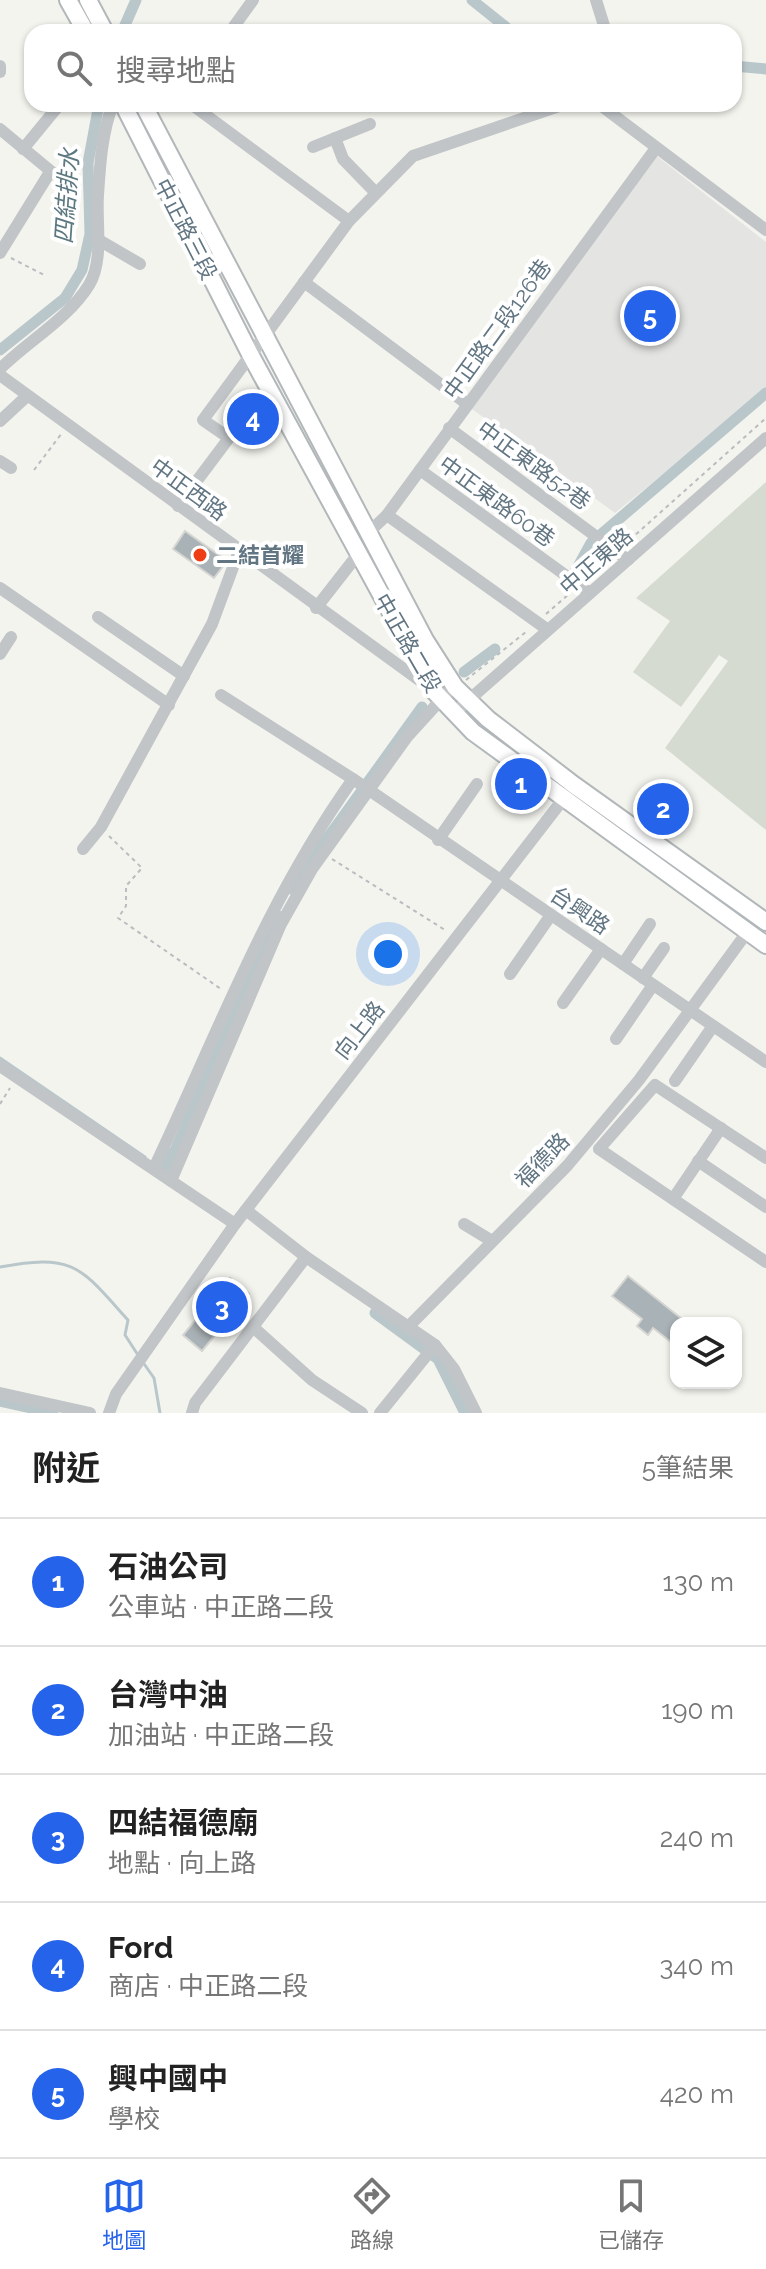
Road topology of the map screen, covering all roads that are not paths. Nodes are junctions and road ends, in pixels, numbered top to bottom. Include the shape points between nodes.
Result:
1 (68, 0) edge
2 (88, 0) edge
3 (253, 0) edge
4 (596, 0) edge
5 (82, 24) edge
6 (101, 24) edge
7 (236, 24) edge
8 (604, 24) edge
9 (53, 112) edge
10 (110, 112) edge
11 (127, 112) edge
12 (147, 112) edge
13 (202, 112) edge
14 (542, 112) edge
15 (609, 112) edge
16 (370, 124) dead end
17 (0, 129) edge
18 (335, 138) junction
19 (313, 147) dead end
20 (656, 148) junction
21 (23, 149) junction
22 (50, 172) junction
23 (70, 187) dead end
24 (375, 192) junction
25 (349, 221) junction
26 (766, 230) edge
27 (97, 239) junction
28 (0, 253) edge
29 (140, 264) dead end
30 (304, 282) junction
31 (263, 335) junction
32 (250, 354) junction
33 (0, 372) edge
34 (27, 396) junction
35 (467, 404) junction
36 (0, 421) edge
37 (449, 428) junction
38 (766, 438) edge
39 (420, 470) junction
40 (178, 506) junction
41 (387, 515) junction
42 (369, 532) junction
43 (239, 551) junction
44 (359, 553) junction
45 (628, 560) junction
46 (0, 588) edge
47 (590, 593) junction
48 (316, 608) junction
49 (98, 617) dead end
50 (548, 630) junction
51 (11, 637) dead end
52 (0, 654) edge
53 (184, 676) junction
54 (455, 687) junction
55 (221, 695) dead end
56 (436, 695) junction
57 (468, 700) junction
58 (169, 705) junction
59 (454, 715) junction
60 (353, 779) junction
61 (477, 784) dead end
62 (371, 791) junction
63 (569, 791) junction
64 (438, 840) junction
65 (83, 849) dead end
66 (500, 880) junction
67 (551, 915) junction
68 (766, 922) edge
69 (650, 924) dead end
70 (748, 931) junction
71 (766, 945) edge
72 (664, 948) dead end
73 (601, 949) junction
74 (623, 964) junction
75 (510, 974) dead end
76 (648, 981) junction
77 (563, 1003) dead end
78 (690, 1010) junction
79 (713, 1026) junction
80 (616, 1039) dead end
81 (766, 1062) edge
82 (0, 1066) edge
83 (675, 1081) dead end
84 (721, 1128) junction
85 (766, 1158) edge
86 (698, 1161) junction
87 (154, 1168) junction
88 (171, 1181) junction
89 (673, 1199) junction
90 (766, 1207) edge
91 (246, 1210) junction
92 (235, 1224) junction
93 (464, 1224) dead end
94 (492, 1241) junction
95 (306, 1257) junction
96 (766, 1262) edge
97 (410, 1325) junction
98 (253, 1327) junction
99 (431, 1350) junction
100 (0, 1393) edge
101 (90, 1413) edge
102 (109, 1413) edge
103 (192, 1413) edge
104 (362, 1413) edge
105 (380, 1413) edge
106 (476, 1413) edge

1 - 5 main road
2 - 6 main road
3 - 7 street
4 - 8 street
9 - 21 street
10 - 27 street
11 - 32 main road, 中正路三段
12 - 31 main road, 中正路三段
13 - 25 street
14 - 24 street via 413,156
15 - 20 street
16 - 18 street
17 - 21 street
18 - 19 street
18 - 24 street via 343,159
20 - 26 street
20 - 35 street, 中正路二段126巷
21 - 22 street
22 - 23 street
22 - 28 street
24 - 25 street
25 - 30 street
27 - 29 street
27 - 33 street via 91,282 75,305 25,343
30 - 31 street
30 - 35 street
31 - 32 street
31 - 42 main road, 中正路二段
32 - 40 street via 203,420 229,438
32 - 44 main road, 中正路二段
33 - 34 street, 中正西路
34 - 36 street
34 - 40 street, 中正西路
35 - 37 street, 中正路二段126巷
37 - 39 street, 中正路二段126巷
37 - 45 street, 中正東路52巷
38 - 45 street, 中正東路
39 - 41 street, 中正路二段126巷
39 - 47 street, 中正東路60巷
40 - 43 street, 中正西路
41 - 42 street, 中正路二段126巷
41 - 50 street
42 - 54 main road, 中正路二段
43 - 48 street, 中正西路
43 - 53 street via 212,624
44 - 48 street
44 - 56 main road, 中正路二段
45 - 47 street, 中正東路
46 - 58 street
47 - 50 street, 中正東路
48 - 56 street, 中正西路
49 - 53 street
50 - 57 street, 中正東路
51 - 52 street
53 - 58 street
54 - 56 street
54 - 57 main road, 中正路二段
55 - 60 street, 台興路
56 - 59 main road, 中正路二段
56 - 62 street
57 - 59 street, 中正東路
57 - 63 main road, 中正路二段
58 - 65 street via 101,827
59 - 63 main road, 中正路二段
60 - 62 street, 台興路
60 - 87 street via 288,878
61 - 64 street
62 - 64 street, 台興路
62 - 88 street via 323,853 281,924
63 - 66 street, 向上路
63 - 68 main road, 中正路二段
63 - 70 main road, 中正路二段
64 - 66 street, 台興路
66 - 67 street, 台興路
66 - 91 street, 向上路
67 - 73 street, 台興路
67 - 75 street
69 - 74 street
70 - 71 main road, 中正路二段
70 - 78 street, 福德路
72 - 76 street
73 - 74 street, 台興路
73 - 77 street
74 - 76 street, 台興路
76 - 78 street, 台興路
76 - 80 street
78 - 79 street, 台興路
78 - 94 street, 福德路 via 567,1166
79 - 81 street, 台興路
79 - 83 street
82 - 87 street
84 - 85 street
84 - 86 street
84 - 89 street via 655,1085 599,1149
86 - 89 street
86 - 90 street
87 - 88 street
88 - 92 street
89 - 96 street
91 - 92 street, 向上路
91 - 95 street
92 - 102 street, 向上路 via 145,1350
93 - 94 street
94 - 97 street, 福德路
95 - 97 street
95 - 98 street
97 - 99 street
98 - 103 street
98 - 104 street via 312,1380
99 - 105 street
99 - 106 street via 454,1369
100 - 101 street

